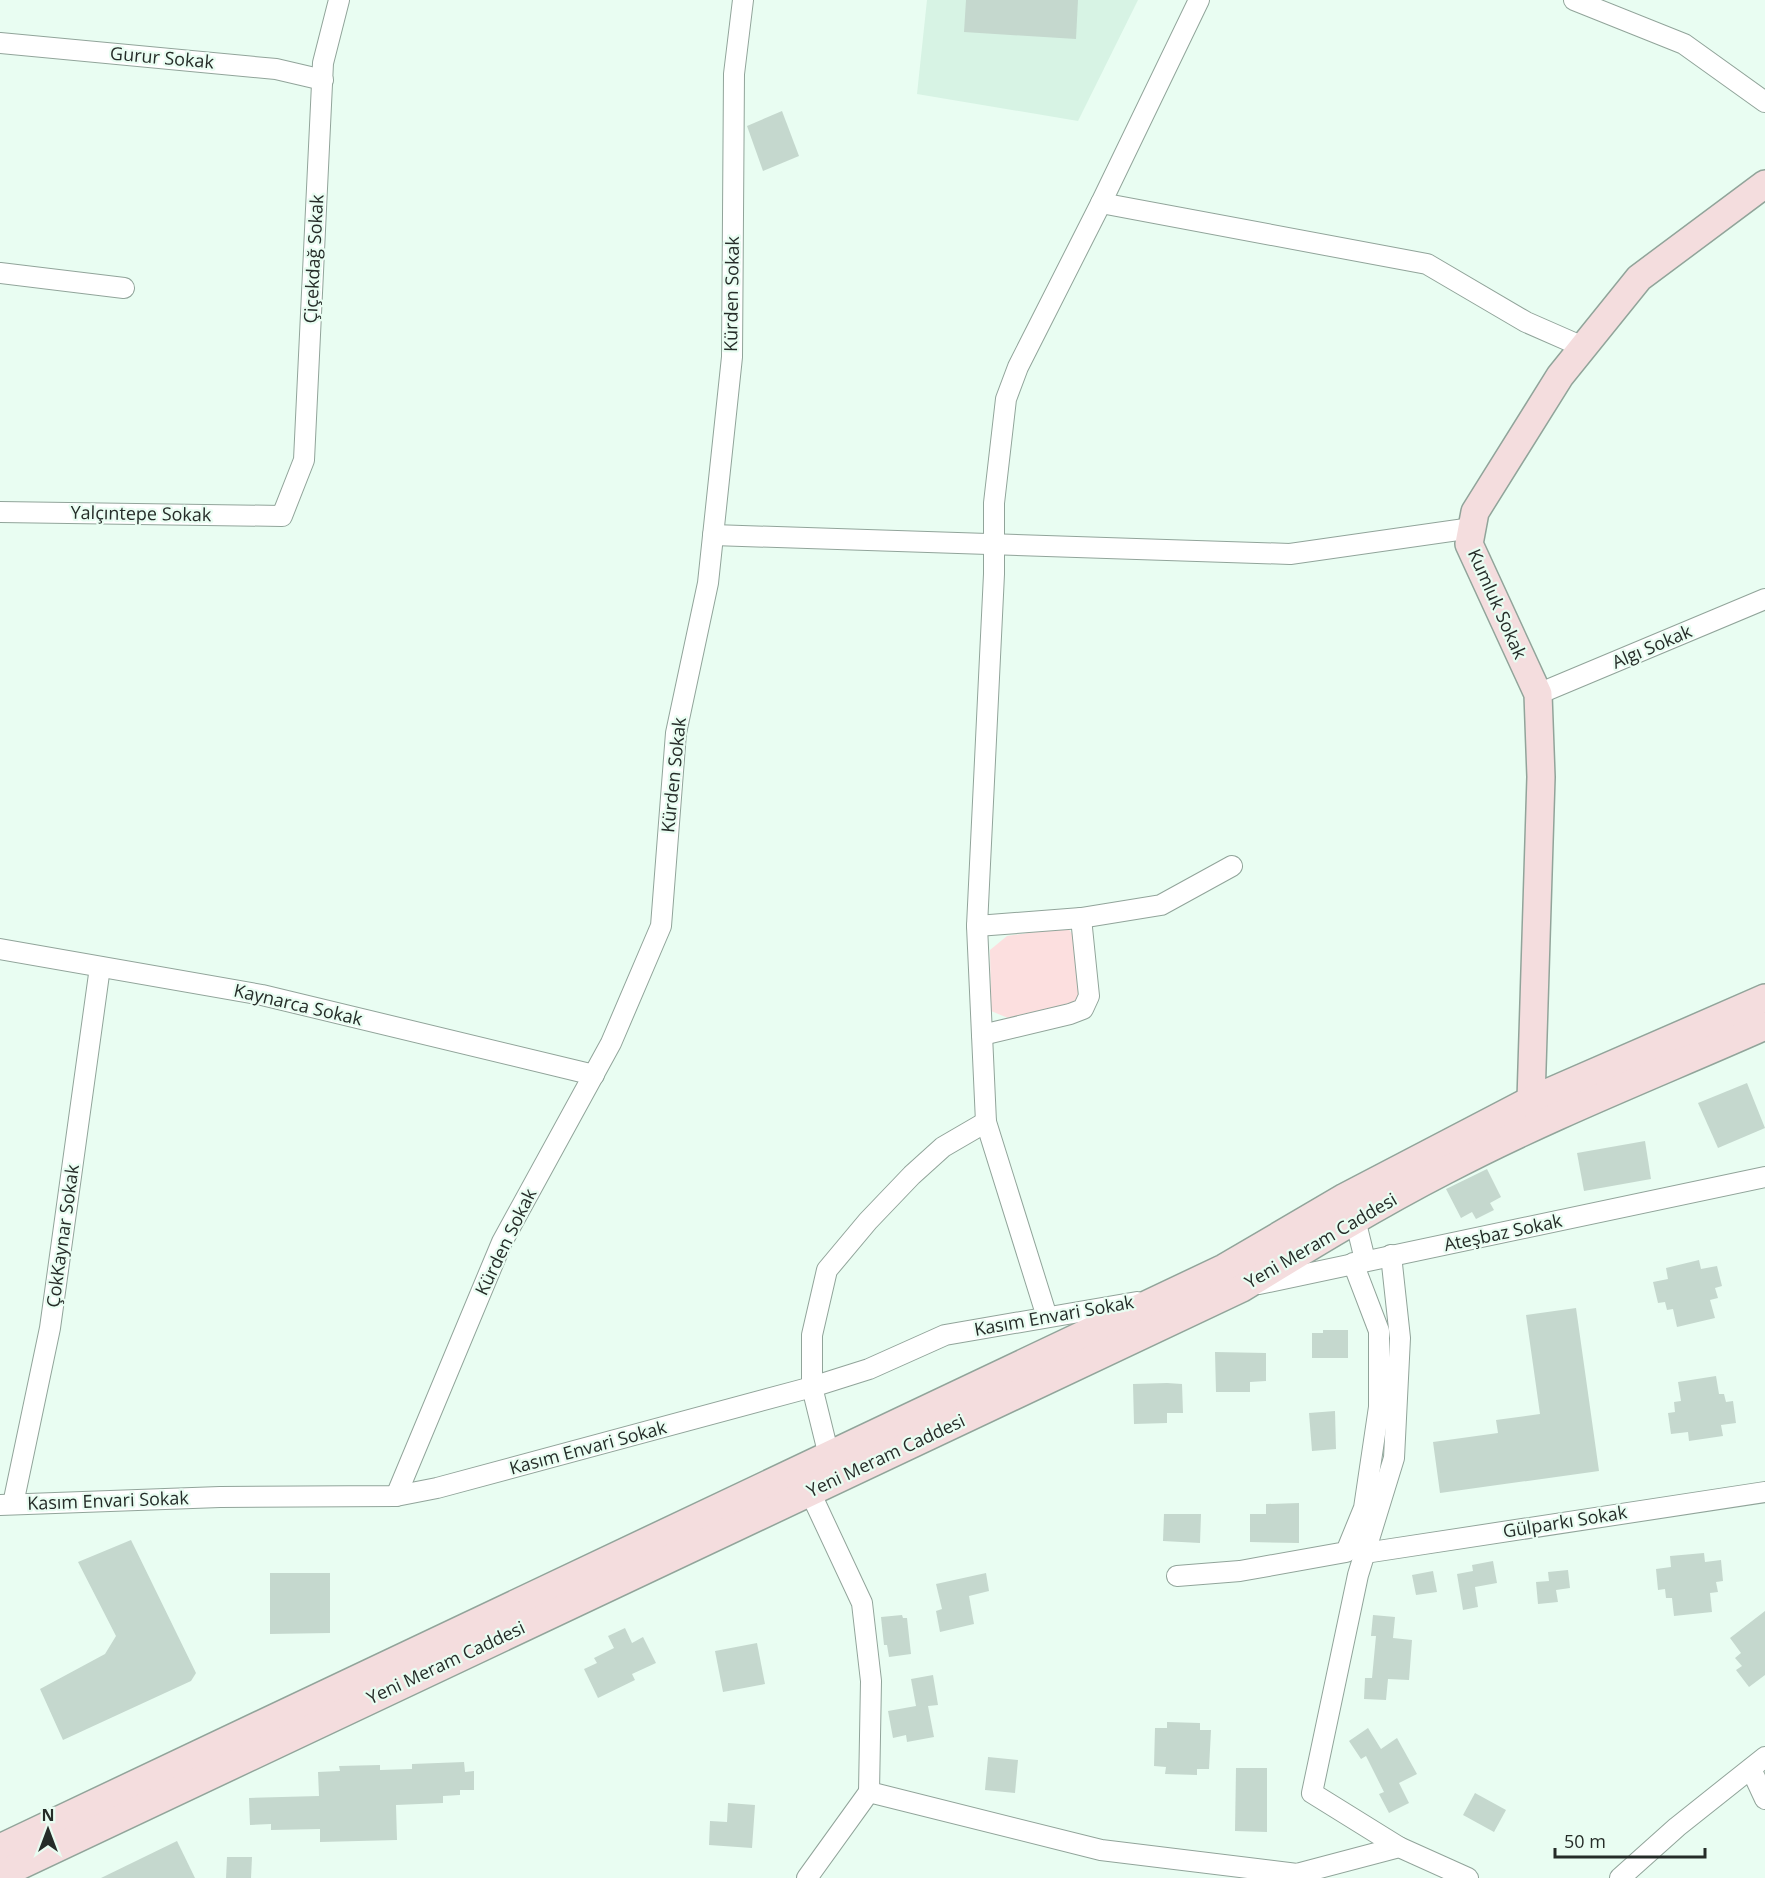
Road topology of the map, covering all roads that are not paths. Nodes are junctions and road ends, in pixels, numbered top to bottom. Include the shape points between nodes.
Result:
1 (339, 0) edge
2 (743, 0) edge
3 (1199, 0) edge
4 (1574, 0) edge
5 (0, 43) edge
6 (322, 80) junction
7 (1765, 102) edge
8 (1765, 184) edge
9 (1101, 203) junction
10 (0, 273) edge
11 (124, 288) dead end
12 (1583, 347) junction
13 (0, 512) edge
14 (282, 516) joint
15 (1472, 528) junction
16 (713, 535) junction
17 (994, 543) junction
18 (1765, 599) edge
19 (1539, 694) junction
20 (1232, 866) dead end
21 (1081, 918) junction
22 (977, 926) junction
23 (0, 949) edge
24 (100, 967) junction
25 (1765, 998) edge
26 (1765, 1026) edge
27 (982, 1035) junction
28 (594, 1075) junction
29 (1531, 1100) junction
30 (986, 1122) junction
31 (1765, 1177) edge
32 (1355, 1219) junction
33 (1391, 1255) junction
34 (1359, 1262) junction
35 (1242, 1288) junction
36 (1161, 1298) junction
37 (1047, 1317) junction
38 (812, 1387) junction
39 (829, 1456) junction
40 (810, 1492) junction
41 (1765, 1492) edge
42 (396, 1496) junction
43 (7, 1504) edge
44 (1365, 1553) junction
45 (1177, 1576) dead end
46 (1758, 1763) edge
47 (869, 1792) junction
48 (1765, 1799) edge
49 (1400, 1847) junction
50 (0, 1848) edge
51 (16, 1873) edge
52 (807, 1878) edge
53 (1468, 1878) edge
54 (1620, 1878) edge

1 - 6 street, Çiçekdağ Sokak
2 - 16 street, Kürden Sokak via 734,75 732,357
3 - 9 street
4 - 7 street via 1684,44
5 - 6 street, Gurur Sokak via 276,69
6 - 14 street, Çiçekdağ Sokak via 304,460
8 - 12 main road, Kumluk Sokak via 1639,278
9 - 12 street via 1427,264 1526,322
9 - 17 street via 1018,367 1006,399 994,503
10 - 11 street
12 - 15 main road, Kumluk Sokak via 1560,376 1475,512
13 - 14 street, Yalçıntepe Sokak
15 - 17 street via 1290,554
15 - 19 main road, Kumluk Sokak via 1469,544
16 - 17 street
16 - 28 street, Kürden Sokak via 708,583 676,733 661,926
17 - 22 street
18 - 19 street, Algı Sokak
19 - 29 main road, Kumluk Sokak via 1541,777
20 - 21 street via 1161,905
21 - 22 street
21 - 27 street via 1089,996 1083,1009
22 - 27 street
23 - 24 street, Kaynarca Sokak
24 - 28 street, Kaynarca Sokak via 262,995
24 - 43 street, ÇokKaynar Sokak via 50,1328
25 - 29 main road, Yeni Meram Caddesi
26 - 32 main road, Yeni Meram Caddesi via 1534,1127
27 - 30 street
28 - 42 street, Kürden Sokak via 502,1242
29 - 36 main road, Yeni Meram Caddesi via 1345,1197 1224,1268
30 - 37 street
30 - 38 street via 943,1147 912,1175 827,1270 812,1335
31 - 33 street, Ateşbaz Sokak
32 - 34 street
32 - 35 main road, Yeni Meram Caddesi
33 - 34 street, Ateşbaz Sokak
33 - 44 street via 1400,1338 1394,1458
34 - 35 street, Ateşbaz Sokak
34 - 45 street via 1379,1331 1379,1407 1364,1508 1346,1552 1240,1571
35 - 40 main road, Yeni Meram Caddesi
36 - 37 street, Kasım Envari Sokak
36 - 39 main road, Yeni Meram Caddesi
37 - 38 street, Kasım Envari Sokak via 945,1335 869,1369
38 - 39 street
38 - 42 street, Kasım Envari Sokak
39 - 50 main road, Yeni Meram Caddesi
40 - 47 street via 862,1604 871,1681
40 - 51 main road, Yeni Meram Caddesi
41 - 44 street, Gülparkı Sokak
42 - 43 street, Kasım Envari Sokak
44 - 49 street via 1312,1793
46 - 48 street
46 - 54 street
47 - 49 street via 1101,1850 1297,1874
47 - 52 street
49 - 53 street

